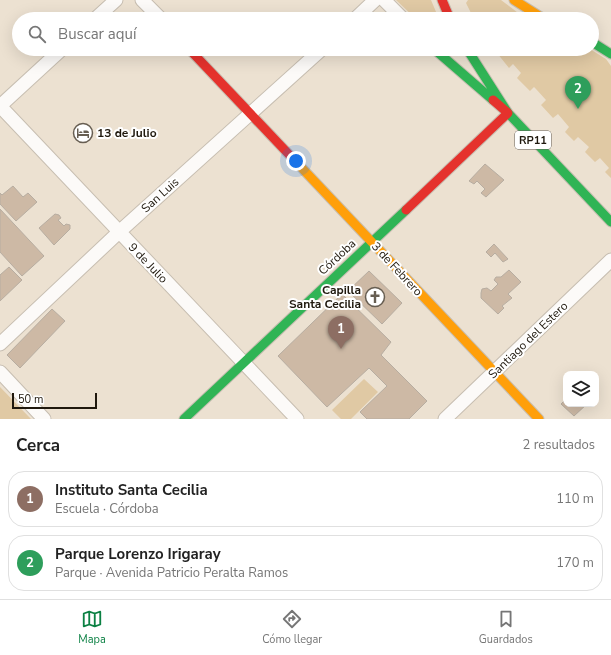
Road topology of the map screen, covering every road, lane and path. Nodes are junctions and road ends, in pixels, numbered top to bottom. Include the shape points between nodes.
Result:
1 (116, 0) edge
2 (142, 0) edge
3 (376, 0) edge
4 (384, 0) edge
5 (442, 0) edge
6 (514, 0) edge
7 (103, 12) edge
8 (154, 12) edge
9 (363, 12) edge
10 (396, 12) edge
11 (447, 12) edge
12 (533, 12) edge
13 (599, 46) edge
14 (611, 54) edge
15 (54, 56) edge
16 (196, 56) edge
17 (314, 56) edge
18 (442, 56) edge
19 (471, 56) edge
20 (0, 106) edge
21 (251, 113) junction
22 (508, 113) junction
23 (611, 222) edge
24 (119, 232) junction
25 (371, 242) junction
26 (611, 260) edge
27 (0, 344) edge
28 (243, 363) junction
29 (0, 372) edge
30 (494, 372) junction
31 (44, 419) edge
32 (184, 419) edge
33 (297, 419) edge
34 (445, 419) edge
35 (539, 419) edge

1 - 7 street
2 - 8 street
3 - 9 street
4 - 10 street
5 - 11 street
6 - 12 street
13 - 14 street
15 - 20 street
16 - 21 street, 3 de Febrero
17 - 21 street, San Luis
18 - 22 street
19 - 22 street, RP11
20 - 24 street, 9 de Julio
21 - 24 street, San Luis
21 - 25 street, 3 de Febrero
22 - 23 street, RP11
22 - 25 street, Córdoba
24 - 27 street, San Luis
24 - 28 street, 9 de Julio
25 - 28 street, Córdoba
25 - 30 street, 3 de Febrero
26 - 30 street, Santiago del Estero
28 - 32 street, Córdoba
28 - 33 street, 9 de Julio
29 - 31 street
30 - 34 street, Santiago del Estero
30 - 35 street, 3 de Febrero

